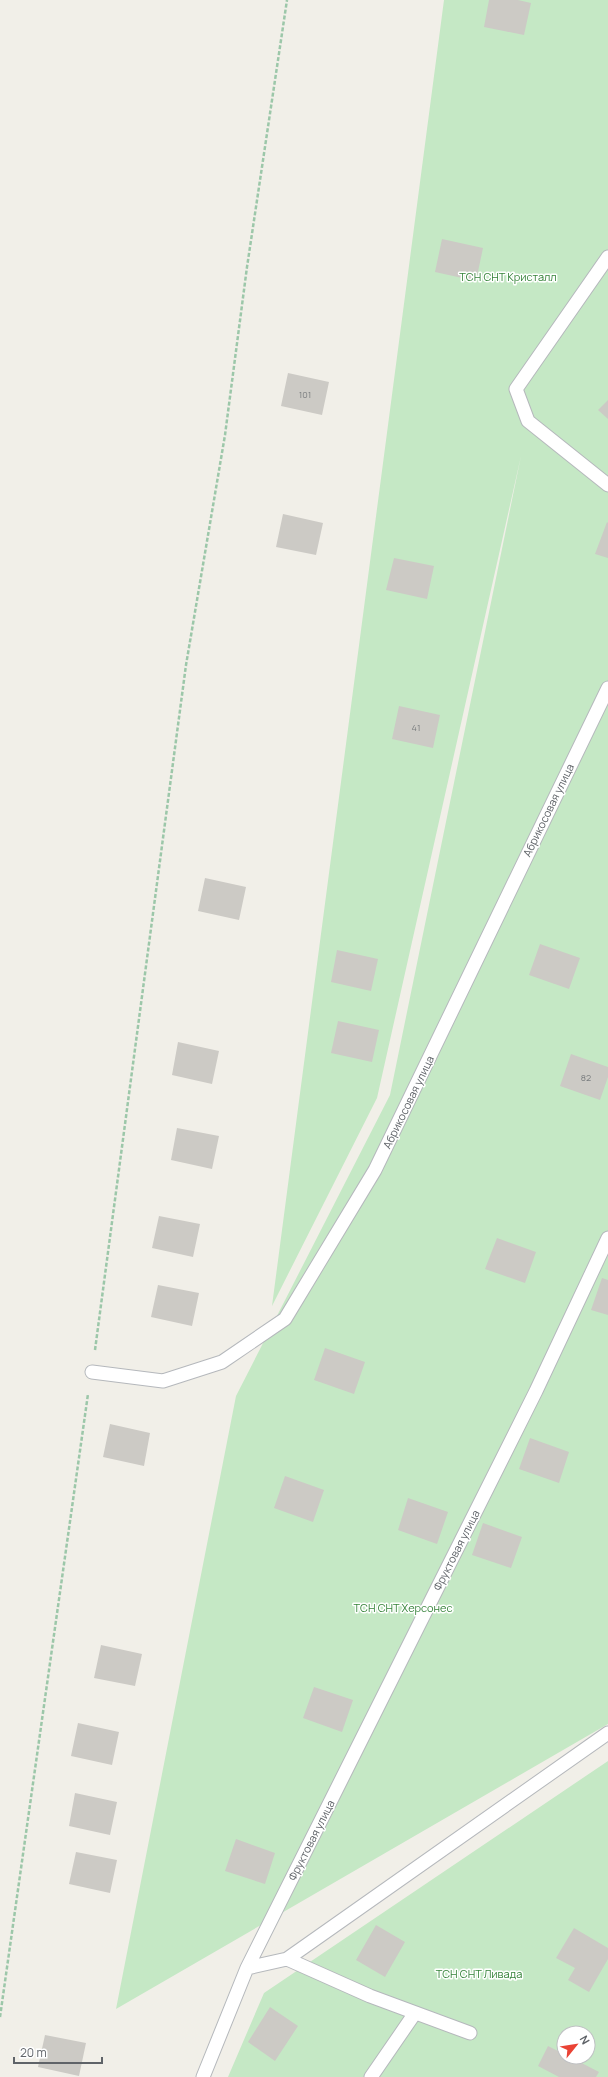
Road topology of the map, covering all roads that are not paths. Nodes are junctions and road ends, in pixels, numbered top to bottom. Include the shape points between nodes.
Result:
1 (608, 257) edge
2 (608, 485) edge
3 (608, 688) edge
4 (608, 1238) edge
5 (92, 1372) road end
6 (608, 1733) edge
7 (287, 1959) junction
8 (247, 1968) junction
9 (415, 2013) junction
10 (470, 2033) dead end
11 (203, 2077) edge
12 (371, 2077) edge

1 - 2 lane via 516,389 528,421
3 - 5 lane, Абрикосовая улица via 375,1170 285,1319 222,1362 163,1381
4 - 8 lane, Фруктовая улица via 536,1391
6 - 7 lane
7 - 8 lane
7 - 9 lane
8 - 11 lane, Фруктовая улица
9 - 10 lane
9 - 12 lane

